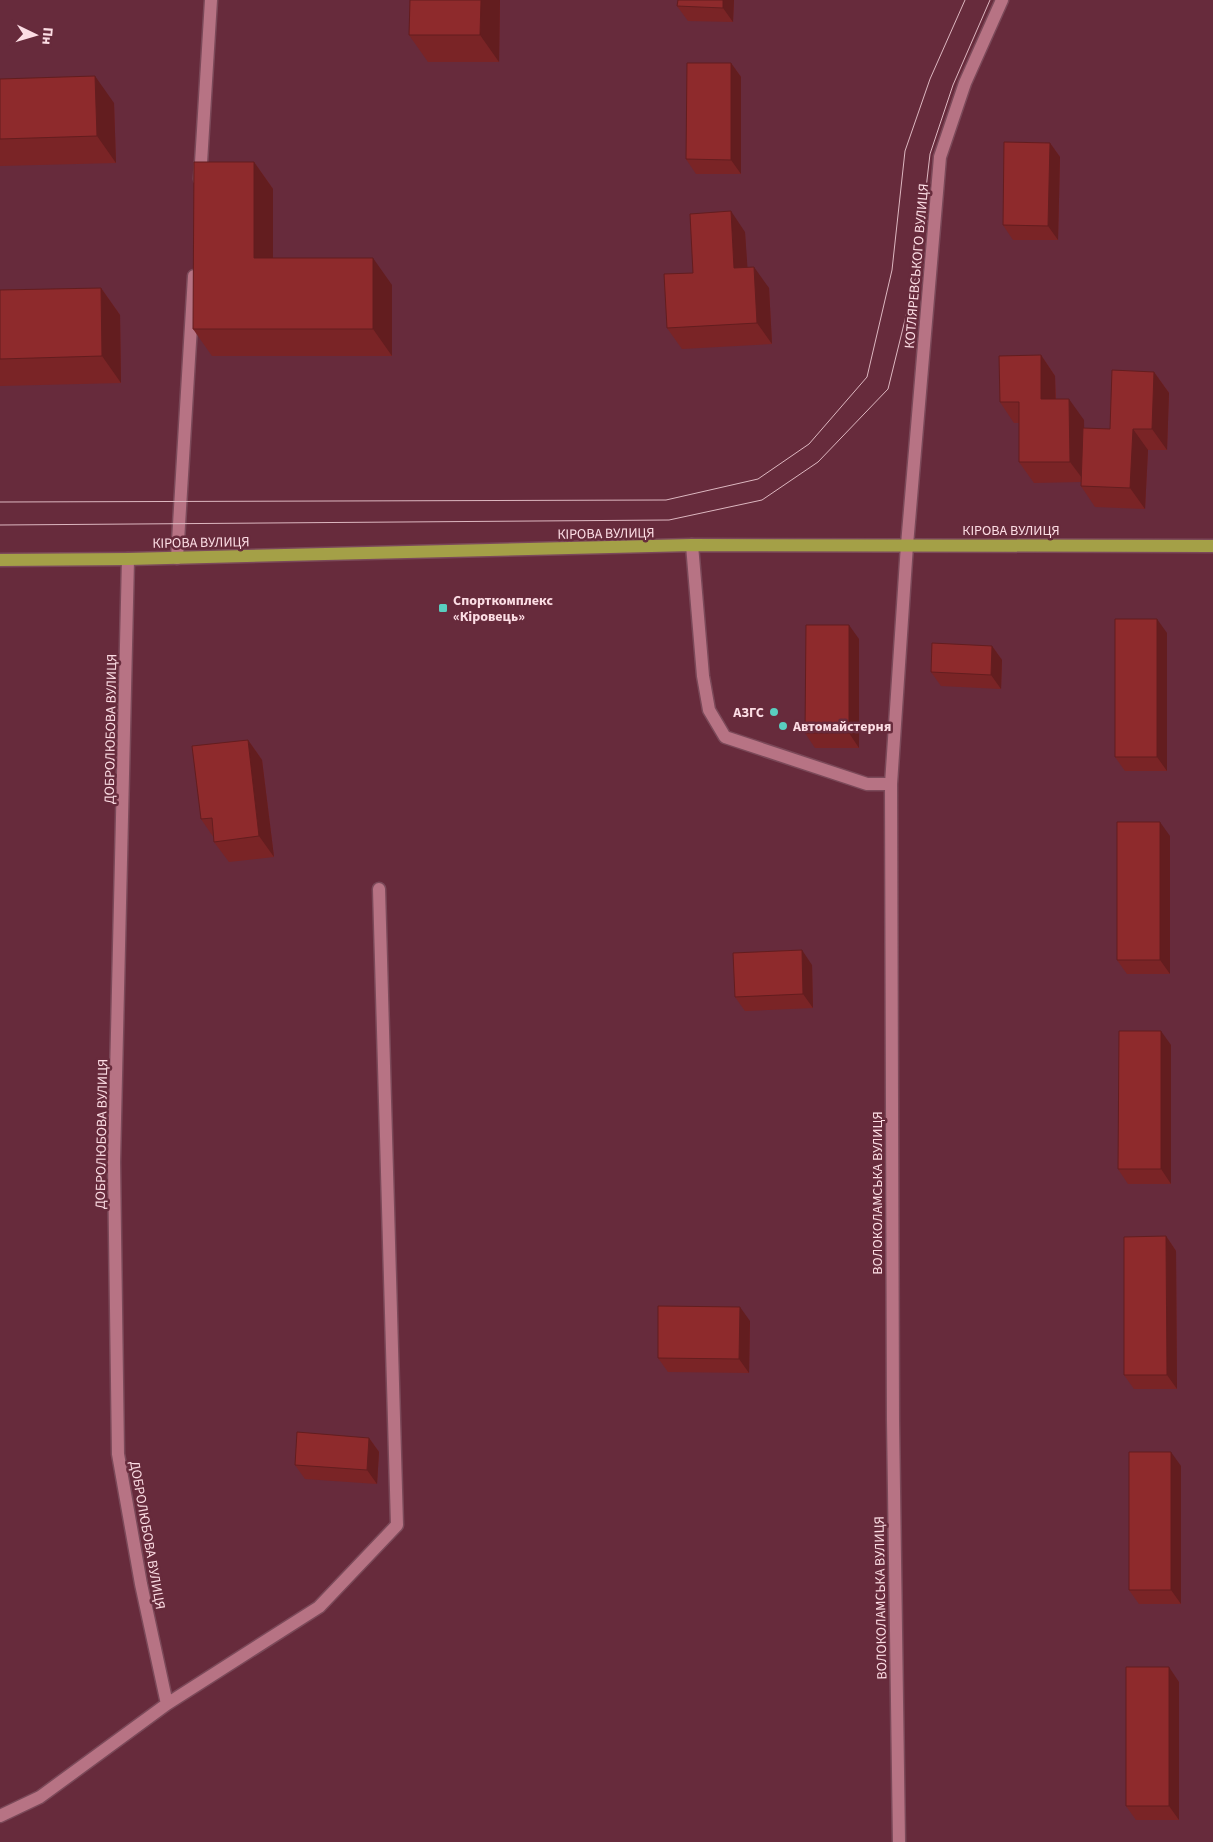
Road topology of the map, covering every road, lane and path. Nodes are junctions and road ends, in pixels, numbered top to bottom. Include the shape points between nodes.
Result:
1 (211, 0) edge
2 (1002, 0) edge
3 (200, 189) edge
4 (195, 259) edge
5 (692, 545) junction
6 (907, 545) junction
7 (1213, 546) edge
8 (177, 558) junction
9 (128, 559) junction
10 (0, 560) edge
11 (891, 784) junction
12 (379, 889) dead end
13 (167, 1704) junction
14 (0, 1816) edge
15 (898, 1842) edge

1 - 3 street
2 - 6 street, КОТЛЯРЕВСЬКОГО ВУЛИЦЯ via 965,84 940,158
4 - 8 street
5 - 6 main road, КІРОВА ВУЛИЦЯ
5 - 8 main road, КІРОВА ВУЛИЦЯ
5 - 11 street via 707,702 725,737 867,784
6 - 7 main road, КІРОВА ВУЛИЦЯ
6 - 11 street, ВОЛОКОЛАМСЬКА ВУЛИЦЯ
8 - 9 main road, КІРОВА ВУЛИЦЯ
9 - 10 main road, КІРОВА ВУЛИЦЯ
9 - 13 street, ДОБРОЛЮБОВА ВУЛИЦЯ via 114,1162 118,1454
11 - 15 street, ВОЛОКОЛАМСЬКА ВУЛИЦЯ
12 - 13 street via 397,1525 319,1607
13 - 14 street via 40,1797

